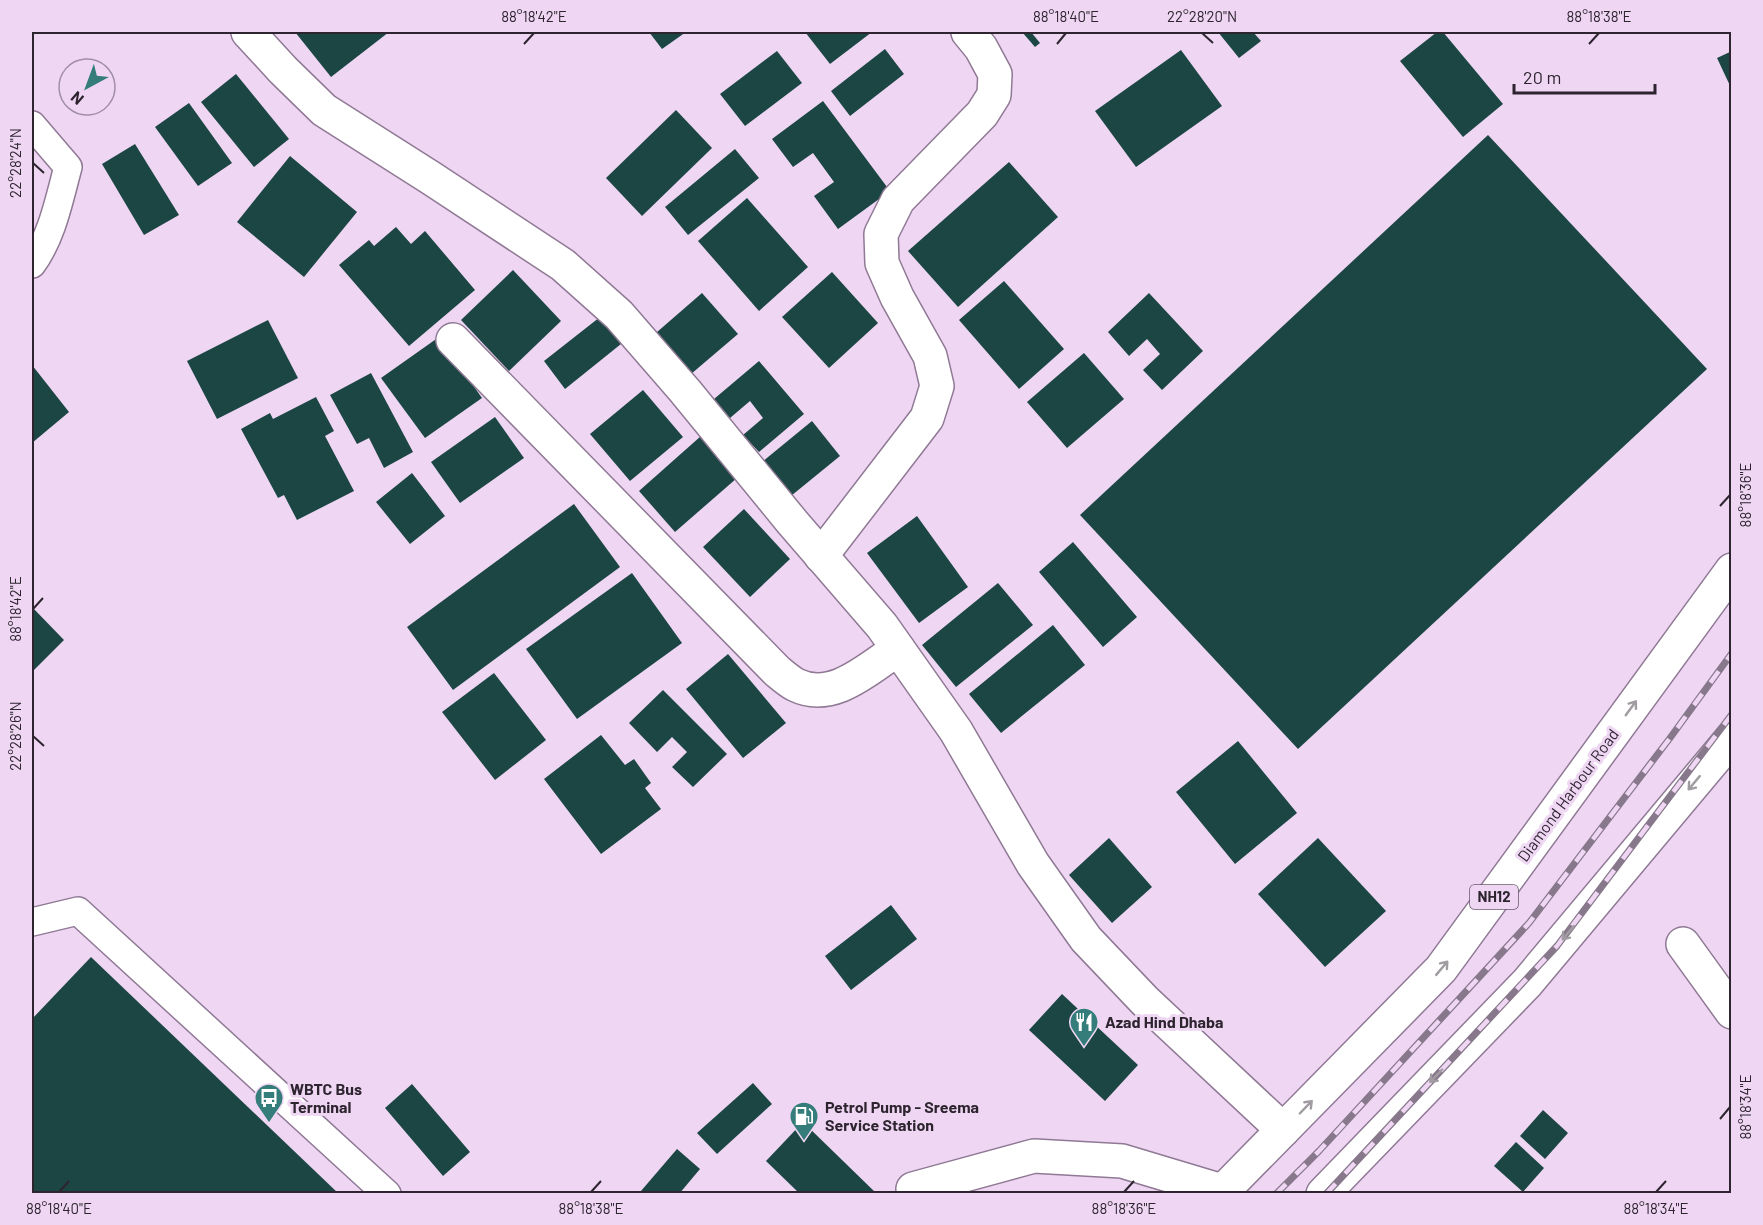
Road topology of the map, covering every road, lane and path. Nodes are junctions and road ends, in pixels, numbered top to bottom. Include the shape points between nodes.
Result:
1 (248, 32) edge
2 (968, 32) edge
3 (32, 125) edge
4 (32, 264) edge
5 (453, 340) dead end
6 (821, 556) junction
7 (1731, 570) edge
8 (898, 650) junction
9 (1731, 738) edge
10 (32, 922) edge
11 (1683, 944) dead end
12 (1731, 1011) edge
13 (1283, 1130) junction
14 (912, 1189) dead end
15 (1221, 1192) edge
16 (387, 1194) edge
17 (1323, 1194) edge

1 - 6 main road via 324,110 563,265 619,315
2 - 6 main road via 995,74 994,95 982,114 898,200 881,234 882,263 930,356 937,386 927,418
3 - 4 lane via 68,167 53,220
5 - 8 main road via 777,671 797,686 822,691 844,685
6 - 8 main road
13 -> 7 main road, Diamond Harbour Road / NH12 via 1441,969
8 - 13 main road via 956,731 1033,864 1086,939 1145,1001
9 -> 17 main road via 1527,982
10 - 16 lane via 78,911
11 - 12 main road
13 - 15 main road, Diamond Harbour Road / NH12
14 - 15 main road via 1034,1156 1122,1161

